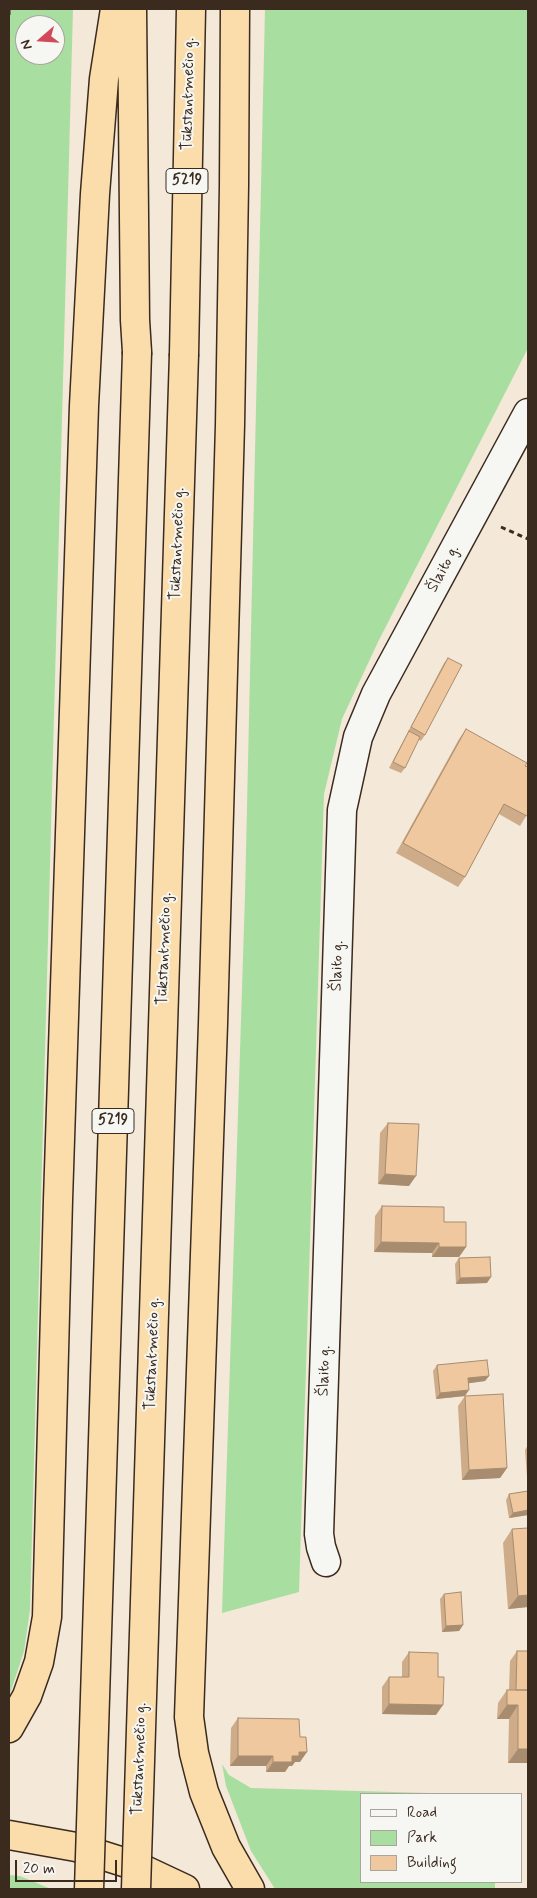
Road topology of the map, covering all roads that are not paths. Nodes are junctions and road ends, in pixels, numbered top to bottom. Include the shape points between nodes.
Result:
1 (115, 9) edge
2 (132, 9) edge
3 (191, 9) edge
4 (235, 9) edge
5 (528, 413) edge
6 (326, 1562) dead end
7 (9, 1728) edge
8 (9, 1835) edge
9 (90, 1889) edge
10 (136, 1889) edge
11 (185, 1889) edge
12 (250, 1889) edge

1 - 7 highway via 104,79 95,194 84,406 47,1617 39,1662 27,1696
2 - 9 highway, 5219, bridge via 137,352
3 - 10 highway, Tūkstantmečio g. / 5219, bridge via 184,354
4 - 12 highway via 230,424 190,1717 204,1792 226,1847
5 - 6 street, Šlaito g. via 376,694 358,737 342,810 319,1534
8 - 11 highway via 76,1846 136,1866

